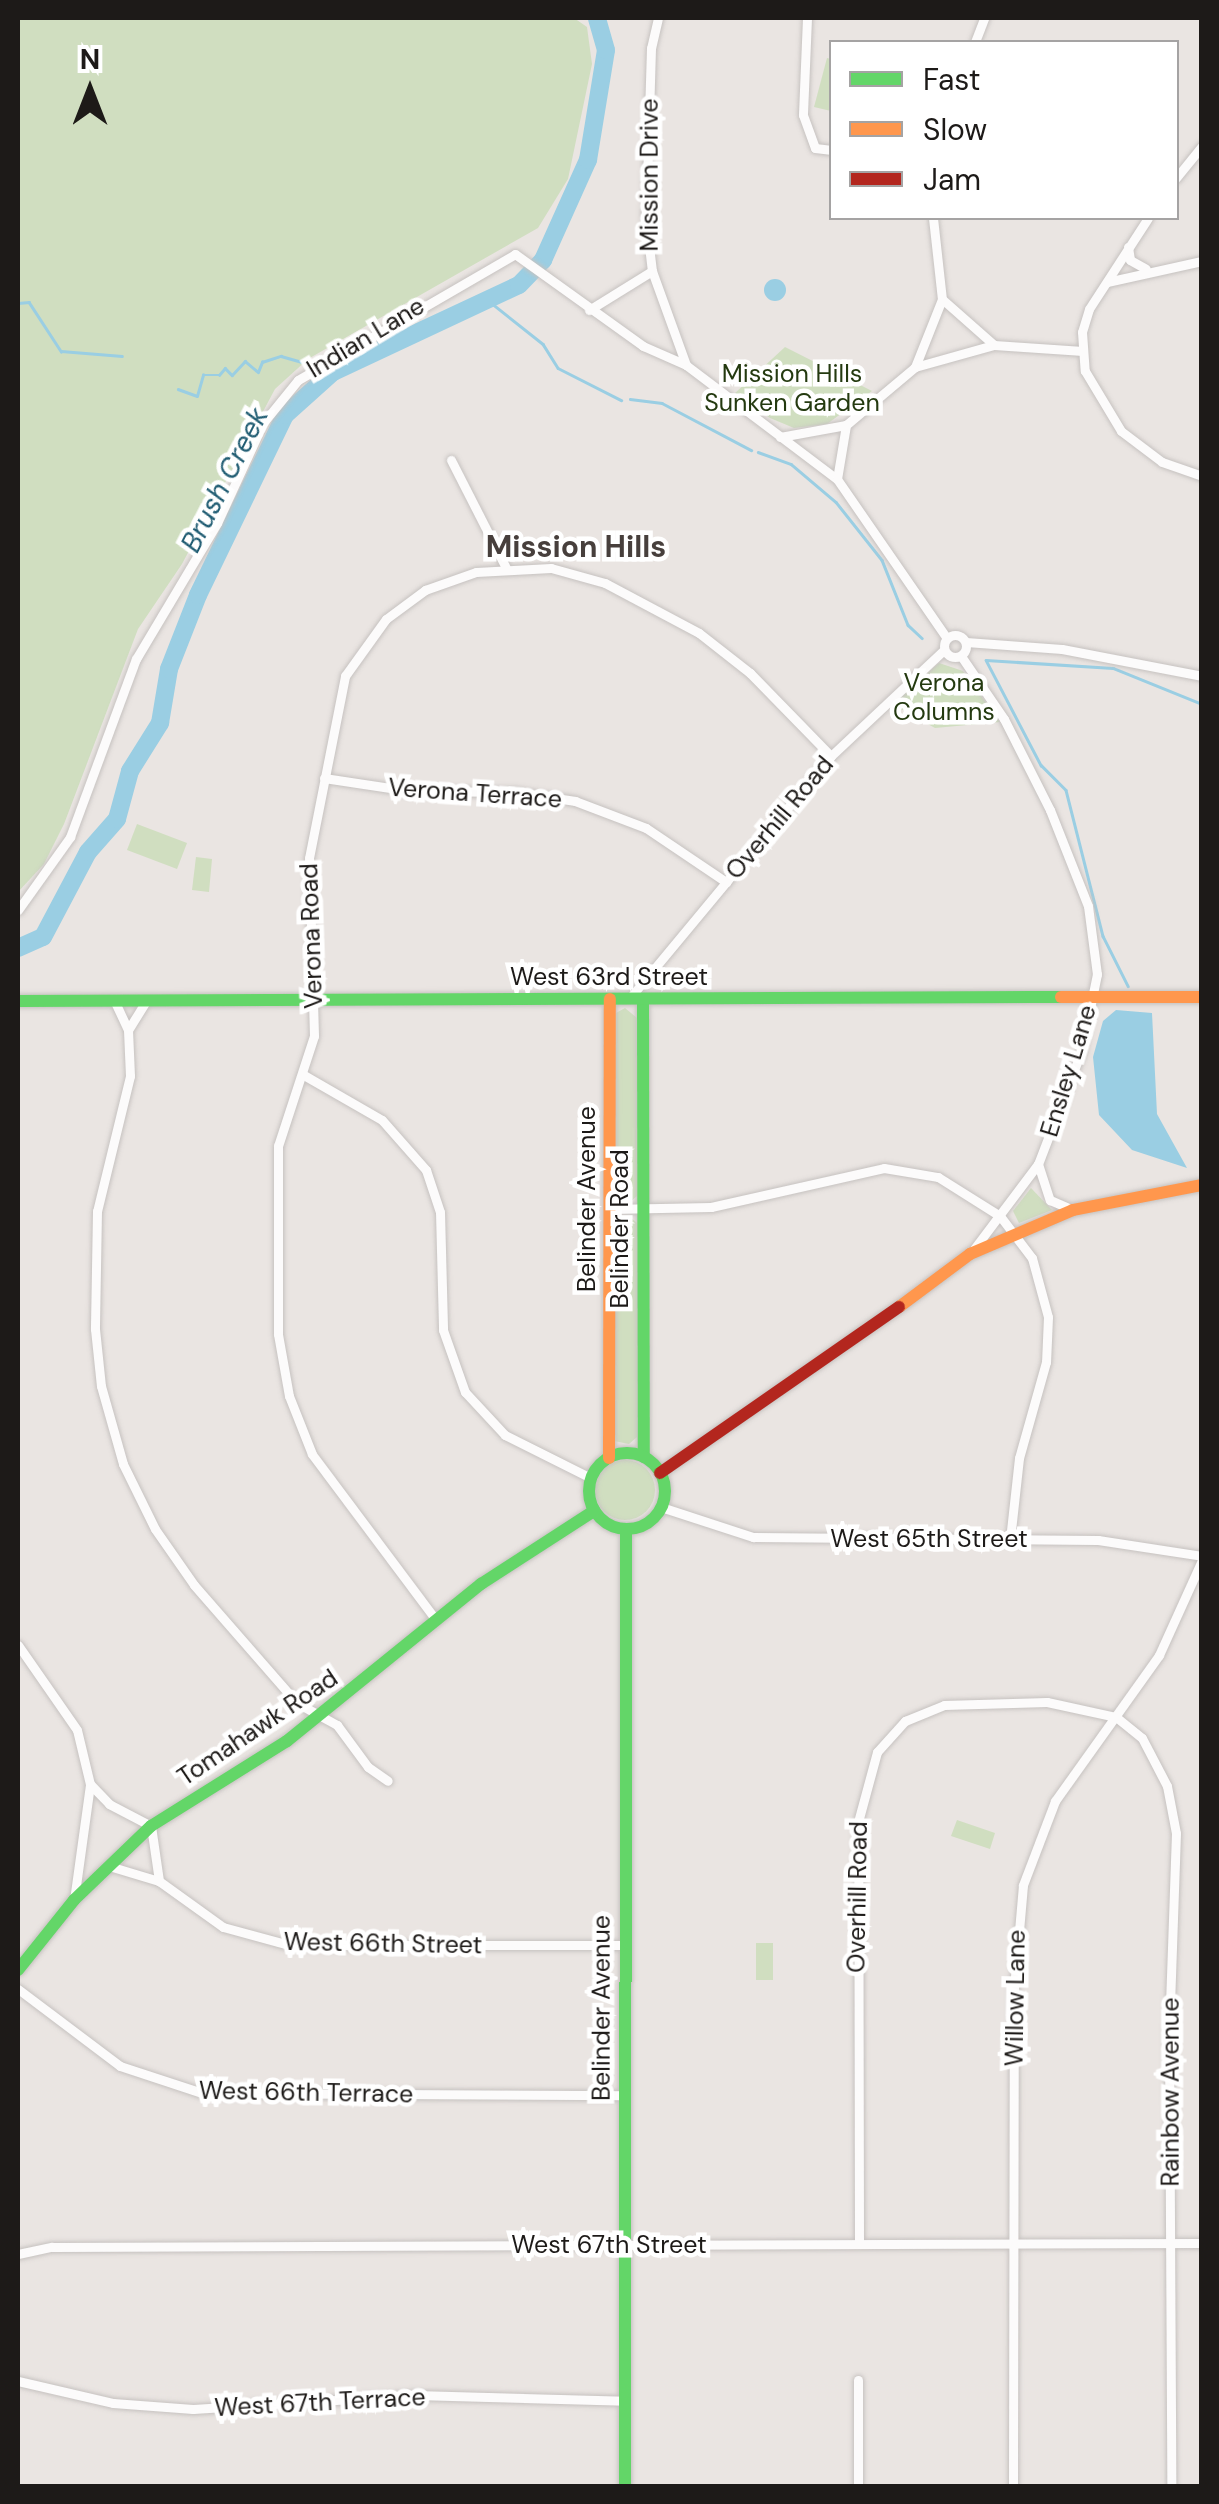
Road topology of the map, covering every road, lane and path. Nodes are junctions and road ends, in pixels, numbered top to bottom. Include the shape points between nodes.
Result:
1 (658, 18) edge
2 (807, 18) edge
3 (1202, 146) edge
4 (829, 150) edge
5 (1179, 174) edge
6 (933, 220) edge
7 (1147, 220) edge
8 (1128, 247) junction
9 (1202, 261) edge
10 (1146, 269) junction
11 (652, 271) junction
12 (1106, 282) junction
13 (942, 298) junction
14 (590, 310) junction
15 (994, 346) junction
16 (1082, 351) junction
17 (686, 366) junction
18 (915, 367) junction
19 (846, 425) junction
20 (780, 437) junction
21 (452, 460) dead end
22 (1202, 476) edge
23 (837, 478) junction
24 (506, 568) junction
25 (946, 637) junction
26 (966, 642) junction
27 (944, 650) junction
28 (961, 656) junction
29 (1202, 676) edge
30 (831, 756) junction
31 (324, 778) junction
32 (726, 882) junction
33 (18, 910) edge
34 (1202, 997) edge
35 (1091, 998) junction
36 (636, 999) junction
37 (315, 1000) junction
38 (610, 1000) junction
39 (18, 1001) edge
40 (146, 1001) junction
41 (115, 1002) junction
42 (128, 1030) junction
43 (302, 1074) junction
44 (1038, 1164) junction
45 (1202, 1184) edge
46 (610, 1210) junction
47 (642, 1210) junction
48 (1074, 1210) junction
49 (1000, 1216) junction
50 (1016, 1230) junction
51 (970, 1254) junction
52 (609, 1458) junction
53 (644, 1458) junction
54 (660, 1473) junction
55 (591, 1478) junction
56 (661, 1508) junction
57 (594, 1510) junction
58 (626, 1529) junction
59 (1010, 1539) junction
60 (1202, 1558) edge
61 (436, 1620) junction
62 (18, 1645) edge
63 (319, 1715) junction
64 (1116, 1717) junction
65 (388, 1781) dead end
66 (90, 1784) junction
67 (151, 1826) junction
68 (108, 1866) junction
69 (159, 1881) junction
70 (74, 1900) junction
71 (624, 1945) junction
72 (18, 1970) edge
73 (18, 1989) edge
74 (624, 2095) junction
75 (858, 2244) junction
76 (1014, 2244) junction
77 (1170, 2244) junction
78 (1202, 2244) edge
79 (624, 2245) junction
80 (18, 2254) edge
81 (858, 2380) dead end
82 (18, 2381) edge
83 (625, 2401) junction
84 (625, 2486) edge
85 (858, 2486) edge
86 (1013, 2486) edge
87 (1171, 2486) edge

1 - 11 street, Mission Drive via 646,197
2 - 4 street via 804,115 815,148
3 - 5 street
6 - 13 street
7 - 8 street
8 - 10 street via 1130,260
8 - 12 street
9 - 10 street
10 - 12 street
11 - 14 street
11 - 17 street, Mission Drive
12 - 16 street via 1084,323
13 - 15 street
13 - 18 street
14 - 17 street, Indian Lane
14 - 33 street, Indian Lane via 515,254 334,353 298,380 263,423 216,523 136,659 70,837
15 - 16 street
15 - 18 street
16 - 22 street via 1090,384 1121,432 1162,462
17 - 20 street
18 - 19 street
19 - 20 street
19 - 23 street
20 - 23 street
21 - 24 street
23 - 25 street
24 - 30 street, Verona Road via 572,572 667,613 750,674
24 - 31 street, Verona Road via 426,590 369,637 335,704
25 - 26 street
25 - 27 street
26 - 28 street via 969,650
26 - 29 street via 1062,649
27 - 28 street
27 - 30 street, Overhill Road
28 - 35 street, Ensley Lane via 1030,767 1071,860 1093,928 1097,983
30 - 32 street, Overhill Road
31 - 32 street, Verona Terrace via 410,791 515,792 575,801 646,828
31 - 37 street, Verona Road via 308,879
32 - 36 street, Overhill Road
34 - 35 street, West 63rd Street
35 - 36 street, West 63rd Street
35 - 44 street, Ensley Lane via 1062,1112
36 - 38 street, West 63rd Street
36 - 47 street, Belinder Road
37 - 38 street, West 63rd Street
37 - 40 street, West 63rd Street
37 - 43 street, Verona Road
38 - 46 street, Belinder Avenue
39 - 41 street, West 63rd Street
40 - 41 street, West 63rd Street
40 - 42 street
41 - 42 street
42 - 63 street via 128,1105 95,1233 97,1352 111,1428 142,1505 174,1558 298,1703
43 - 55 street via 382,1120 426,1170 440,1212 443,1330 465,1392 506,1435
43 - 61 street, Verona Road via 278,1146 278,1334 289,1396 327,1481
44 - 48 street via 1050,1200
44 - 49 street, Ensley Lane
45 - 48 street
46 - 47 street
46 - 52 street, Belinder Avenue
47 - 49 street via 747,1201 884,1168 938,1177
47 - 53 street, Belinder Road
48 - 50 street
49 - 50 street
49 - 51 street, Ensley Lane
50 - 51 street
50 - 59 street via 1041,1282 1048,1336 1019,1458
51 - 54 street via 790,1388
52 - 53 street
52 - 55 street
53 - 54 street
54 - 56 street
55 - 57 street
56 - 58 street via 646,1523
56 - 59 street, West 65th Street via 766,1538
57 - 58 street
57 - 61 street, Tomahawk Road
58 - 71 street, Belinder Avenue
59 - 60 street, West 65th Street via 1137,1543
60 - 64 street, Willow Lane via 1159,1655
61 - 63 street, Tomahawk Road
62 - 66 street via 77,1730
63 - 65 street
63 - 67 street, Tomahawk Road
64 - 75 street, Overhill Road via 1047,1702 944,1706 905,1720 877,1752 858,1822
64 - 76 street, Willow Lane via 1056,1801 1022,1886 1015,1952
64 - 77 street, Rainbow Avenue via 1142,1738 1167,1786 1176,1833
66 - 67 street via 109,1804
66 - 70 street
67 - 68 street, Tomahawk Road
67 - 69 street
68 - 69 street, West 66th Street
68 - 70 street, Tomahawk Road
69 - 71 street, West 66th Street via 223,1927 289,1945
70 - 72 street, Tomahawk Road
71 - 74 street, Belinder Avenue
73 - 74 street, West 66th Terrace via 120,2066 202,2093
74 - 79 street, Belinder Avenue
75 - 76 street, West 67th Street
75 - 79 street, West 67th Street
76 - 77 street, West 67th Street
76 - 86 street, Willow Lane
77 - 78 street, West 67th Street
77 - 87 street, Rainbow Avenue
79 - 80 street, West 67th Street via 52,2247
79 - 83 street, Belinder Avenue
81 - 85 street
82 - 83 street, West 67th Terrace via 113,2404 192,2410 414,2396
83 - 84 street, Belinder Avenue

